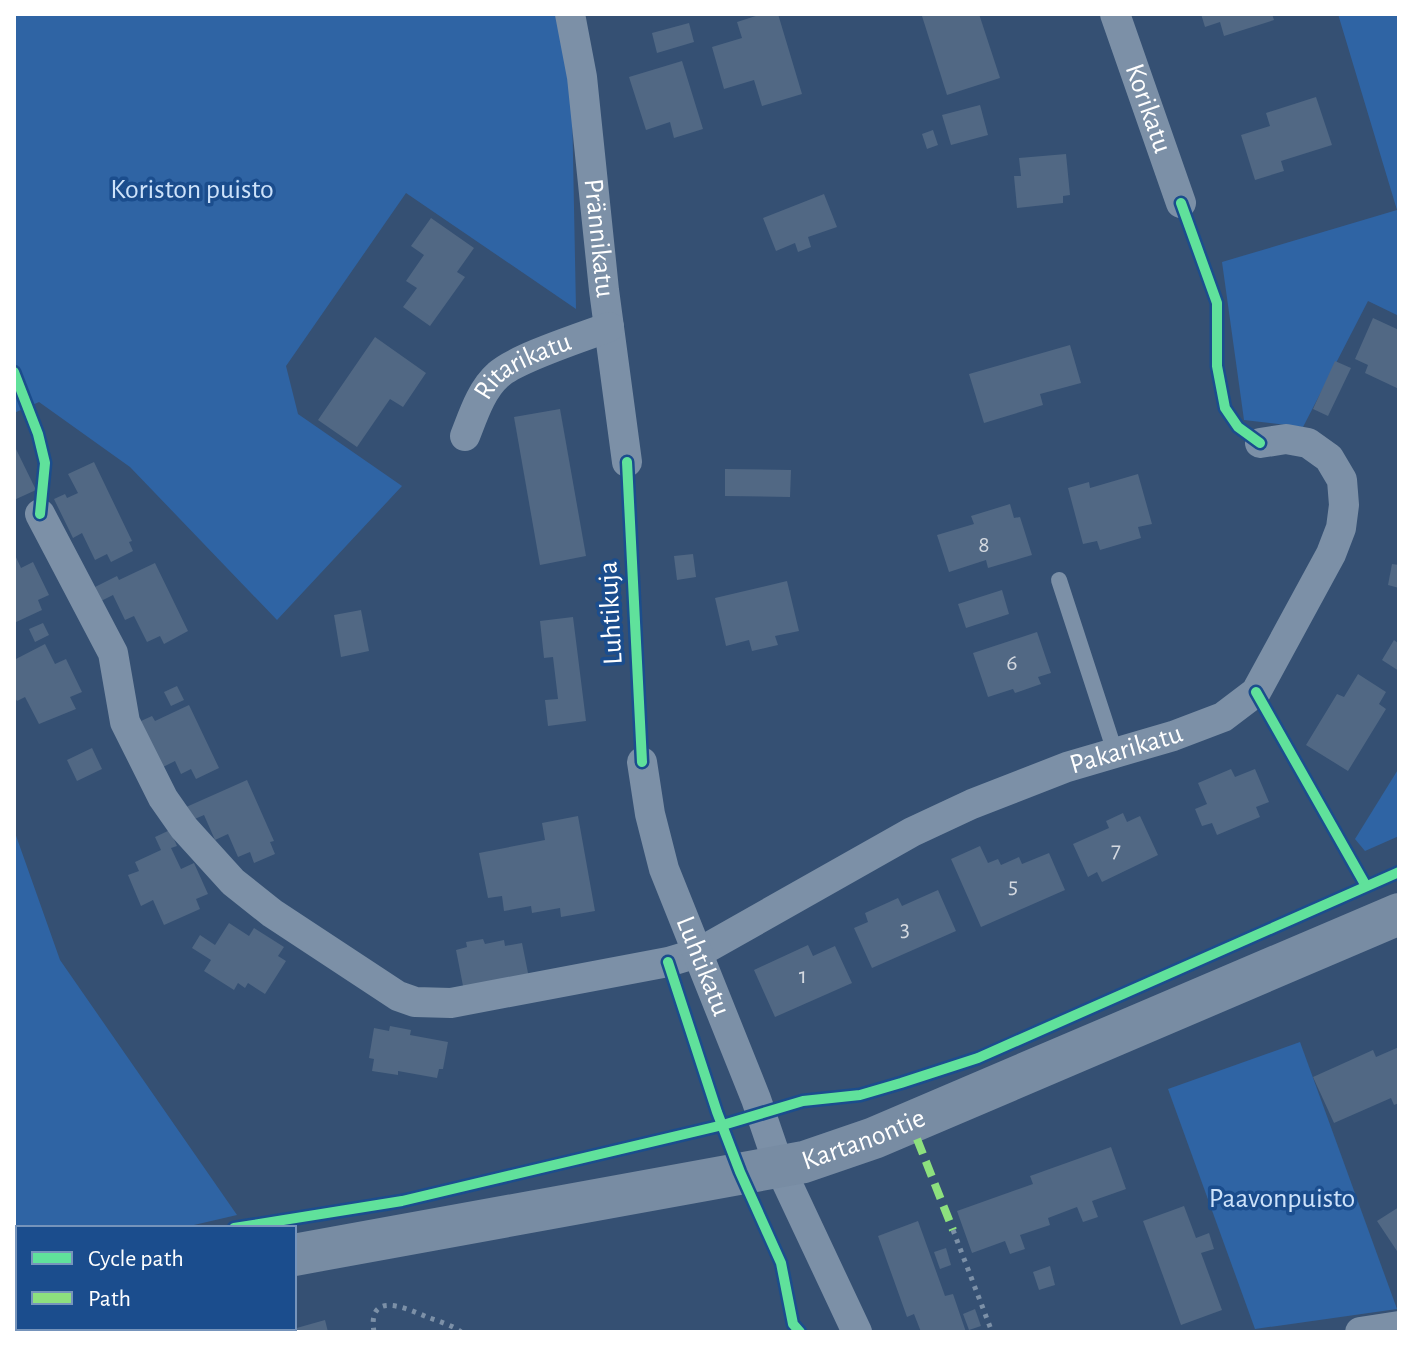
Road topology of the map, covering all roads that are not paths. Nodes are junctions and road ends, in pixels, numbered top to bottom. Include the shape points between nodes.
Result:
1 (570, 14) edge
2 (1115, 14) edge
3 (1181, 203) dead end
4 (609, 327) junction
5 (465, 436) dead end
6 (1260, 443) dead end
7 (627, 462) dead end
8 (40, 514) dead end
9 (1059, 580) dead end
10 (1115, 752) junction
11 (642, 762) dead end
12 (1399, 914) edge
13 (698, 953) junction
14 (779, 1166) junction
15 (296, 1255) edge
16 (1399, 1326) edge
17 (857, 1332) edge
18 (1360, 1332) edge

1 - 4 street, Prännikatu via 582,77
2 - 3 street, Korikatu
4 - 5 street, Ritarikatu via 498,374 478,403
4 - 7 street, Prännikatu
6 - 10 street, Pakarikatu via 1308,443 1329,458 1342,480 1344,505 1331,554 1256,692 1223,717
8 - 13 street, Pakarikatu via 113,653 125,722 163,798 206,854 272,913 398,996 433,1004
9 - 10 lane
10 - 13 street, Pakarikatu via 1009,787 912,832
11 - 13 street, Luhtikatu via 664,869
12 - 14 street, Kartanontie via 874,1138
13 - 14 street, Luhtikatu
14 - 15 street, Kartanontie
14 - 17 street, Luhtikatu
16 - 18 street

